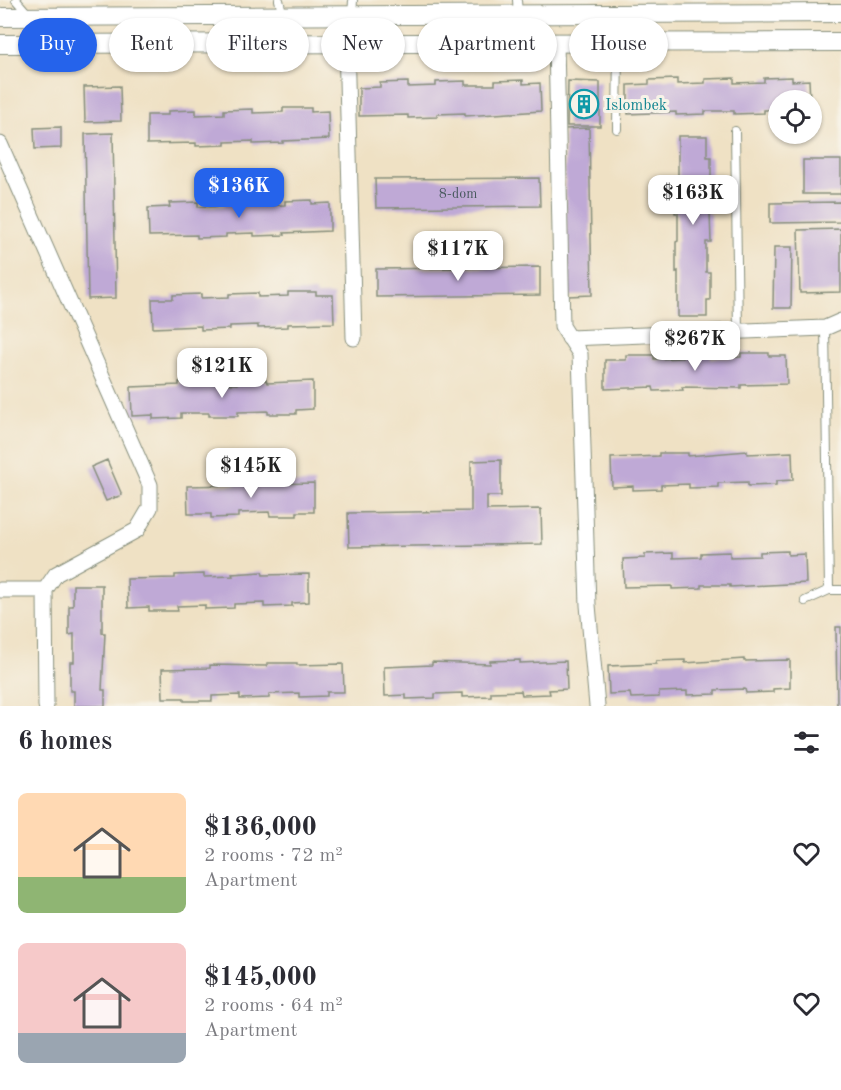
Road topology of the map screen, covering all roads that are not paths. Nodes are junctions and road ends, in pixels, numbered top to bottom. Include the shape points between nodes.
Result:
1 (15, 0) edge
2 (281, 8) edge
3 (352, 8) edge
4 (518, 8) edge
5 (841, 13) edge
6 (30, 16) junction
7 (0, 17) edge
8 (668, 42) edge
9 (841, 42) edge
10 (321, 43) edge
11 (0, 44) edge
12 (347, 72) edge
13 (557, 72) edge
14 (618, 72) edge
15 (617, 129) dead end
16 (735, 130) dead end
17 (0, 144) edge
18 (841, 321) edge
19 (825, 328) junction
20 (738, 331) junction
21 (354, 338) dead end
22 (569, 338) junction
23 (0, 590) edge
24 (829, 590) junction
25 (841, 590) edge
26 (45, 591) junction
27 (805, 602) dead end
28 (46, 706) edge
29 (597, 706) edge

1 - 6 lane
2 - 3 street
2 - 6 street
3 - 4 street
4 - 5 street
6 - 7 street
8 - 9 street
10 - 11 street
12 - 21 street
13 - 22 street via 562,326
14 - 15 lane
16 - 20 lane
17 - 26 street via 150,485 150,508 137,530 56,574
18 - 19 street
19 - 20 street
19 - 24 lane
20 - 22 street
22 - 29 street via 580,354 588,605
23 - 26 street
24 - 25 lane
24 - 27 lane
26 - 28 street

